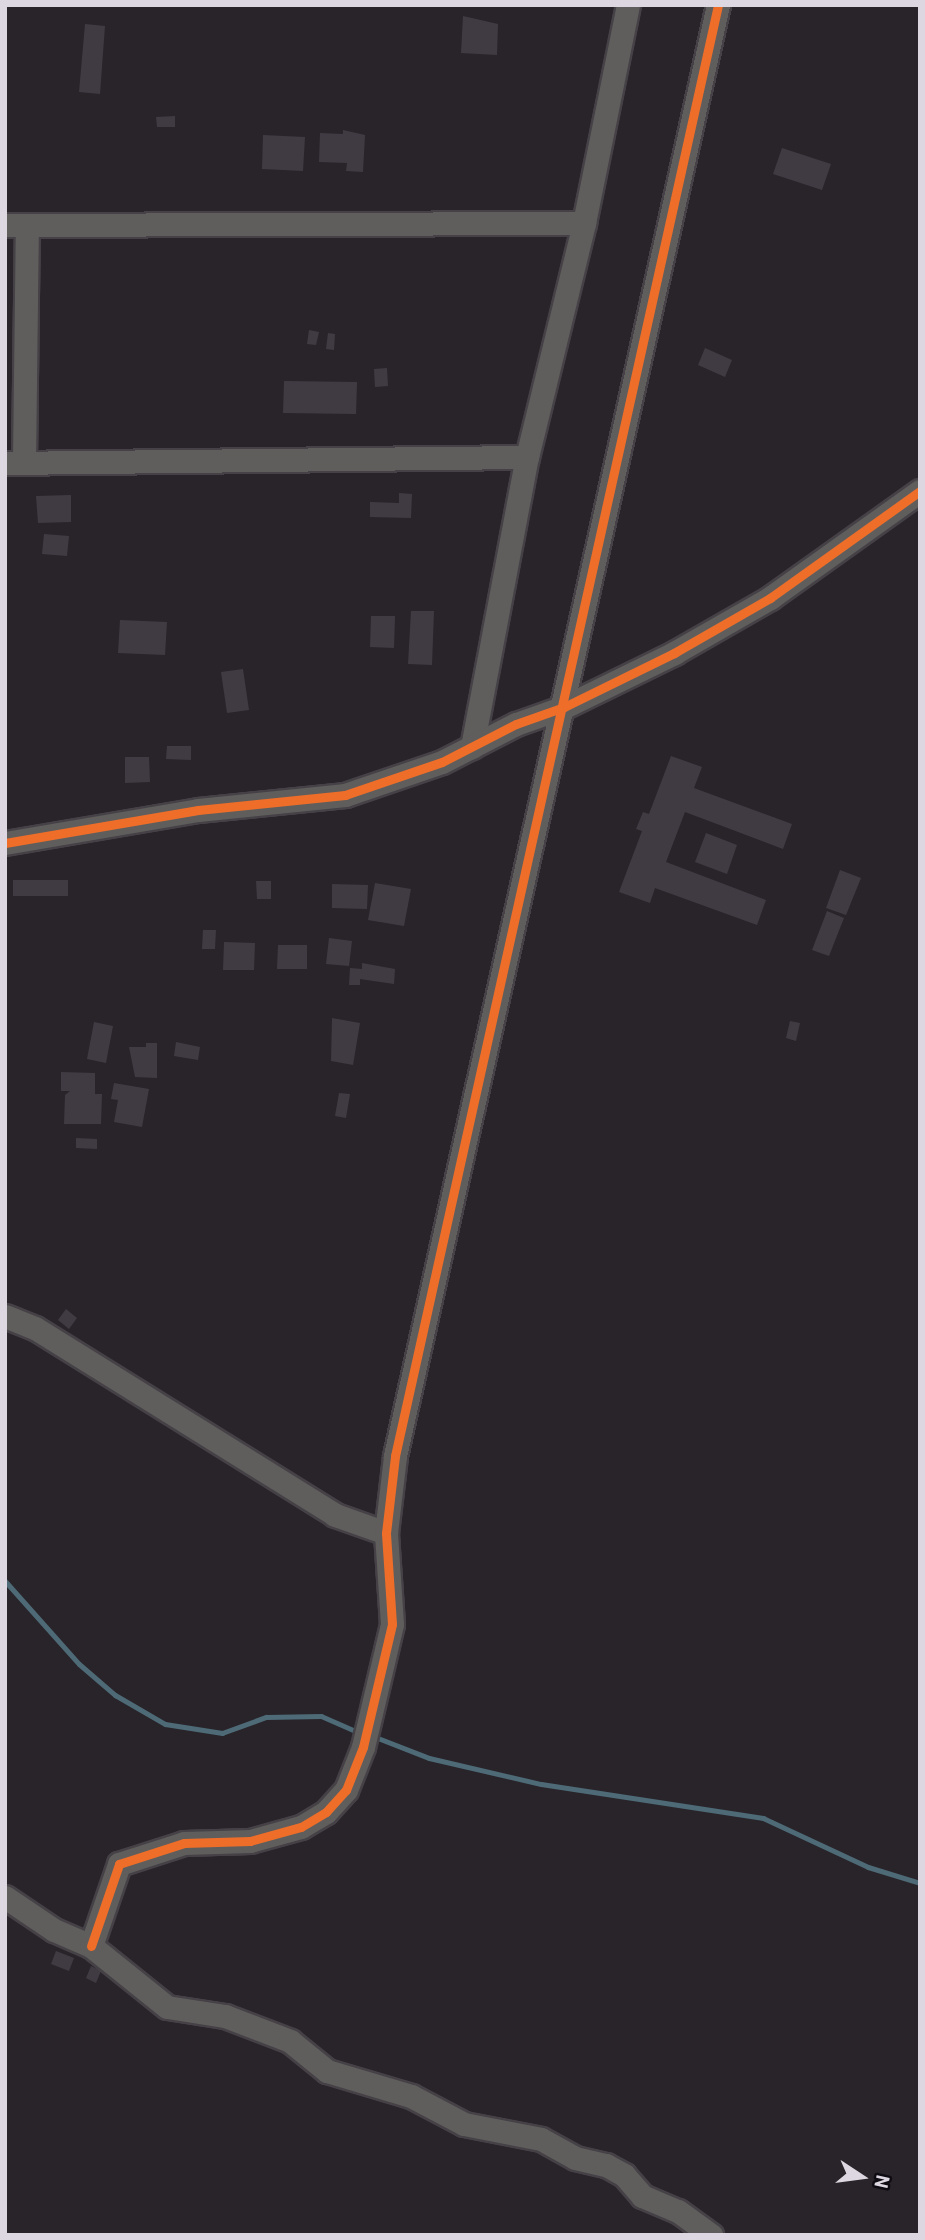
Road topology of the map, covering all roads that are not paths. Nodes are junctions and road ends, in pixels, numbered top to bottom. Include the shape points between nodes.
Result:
1 (628, 5) edge
2 (718, 5) edge
3 (584, 223) junction
4 (16, 225) edge
5 (527, 457) junction
6 (15, 463) edge
7 (919, 492) edge
8 (564, 707) junction
9 (472, 747) junction
10 (5, 843) edge
11 (5, 1316) edge
12 (386, 1533) junction
13 (5, 1898) edge
14 (91, 1947) junction
15 (711, 2235) edge

1 - 3 street
2 - 8 street
3 - 4 street
3 - 5 street
4 - 6 street
5 - 6 street
5 - 9 street
7 - 8 street via 770,598
8 - 9 street via 516,724
8 - 12 street via 504,956 395,1456
9 - 10 street via 345,795 198,810
11 - 12 street via 35,1328 335,1515
12 - 14 street via 392,1624 363,1747 346,1790 326,1812 275,1836 184,1843 119,1864
13 - 14 street via 54,1930
14 - 15 street via 167,2007 225,2016 290,2041 327,2070 411,2096 464,2124 541,2139 575,2158 606,2165 624,2175 642,2196 678,2211

